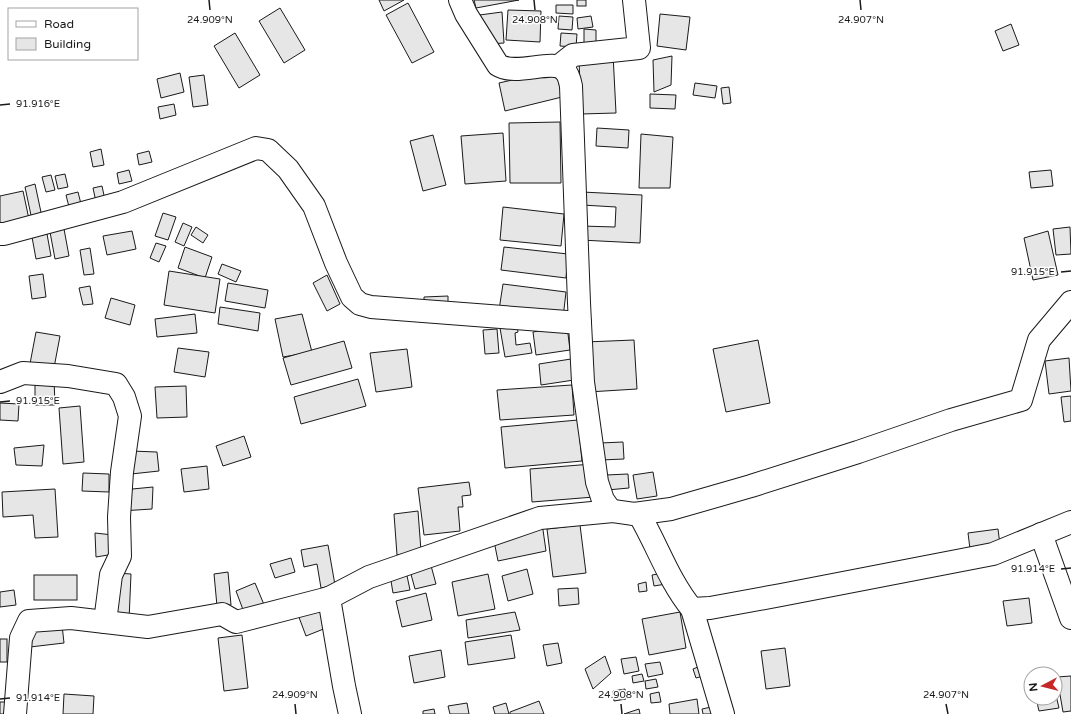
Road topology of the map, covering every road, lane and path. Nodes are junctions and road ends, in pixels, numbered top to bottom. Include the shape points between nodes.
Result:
1 (460, 0) edge
2 (634, 0) edge
3 (559, 66) junction
4 (0, 234) edge
5 (1071, 302) edge
6 (580, 323) junction
7 (0, 382) edge
8 (613, 511) junction
9 (634, 514) junction
10 (1071, 522) edge
11 (1041, 534) junction
12 (328, 598) junction
13 (692, 609) junction
14 (1071, 618) edge
15 (105, 622) junction
16 (15, 714) edge
17 (350, 714) edge
18 (723, 714) edge

1 - 3 street via 498,65 504,69
2 - 3 street via 640,48 573,54
3 - 6 street via 566,71 572,86
4 - 6 street via 123,202 256,148 268,150 288,169 314,206 336,263 352,297 360,304 371,307
5 - 9 street via 1038,340 1021,400 951,420 751,486 671,509
6 - 8 street via 583,382 597,482 602,500
7 - 15 street via 23,373 68,376 116,384 124,397 130,416 122,472 120,556 111,575
8 - 9 street
8 - 12 street via 540,518 369,577
9 - 13 street via 640,516 682,598
10 - 11 street
11 - 13 street via 993,554 710,608
11 - 14 street
12 - 15 street via 236,622 222,614 148,627
12 - 17 street
13 - 18 street
15 - 16 street via 71,618 29,621 21,638

